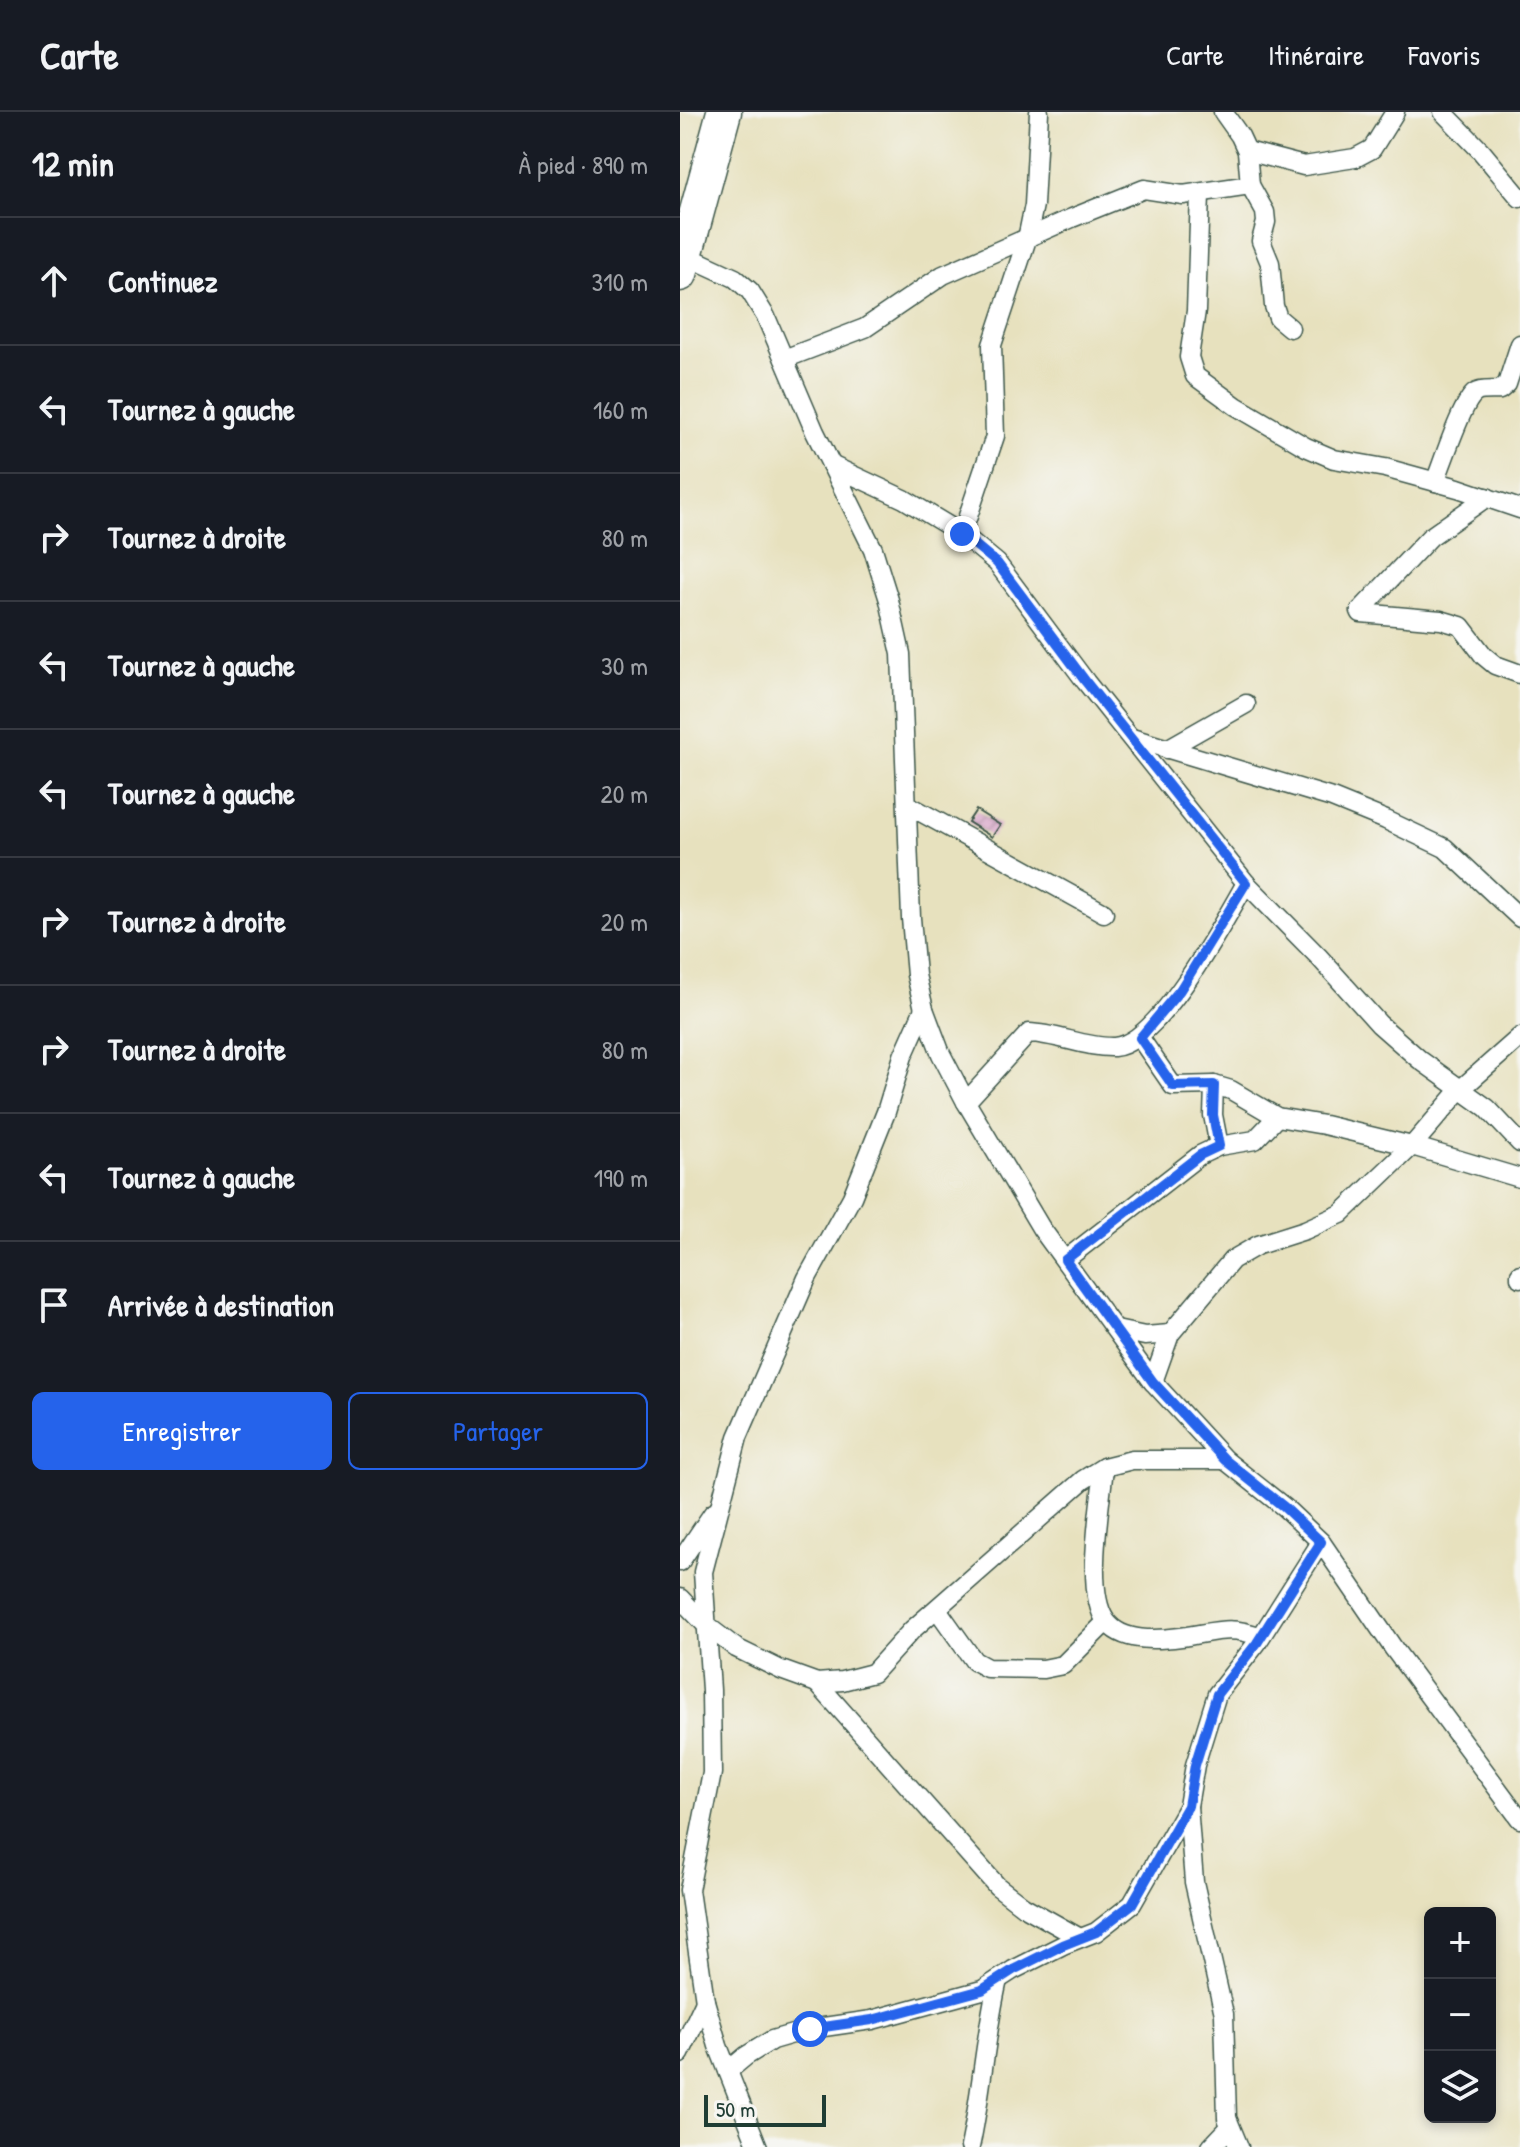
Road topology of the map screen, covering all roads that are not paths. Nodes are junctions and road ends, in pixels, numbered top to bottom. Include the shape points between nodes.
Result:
1 (724, 112) edge
2 (1039, 112) edge
3 (1223, 112) edge
4 (1395, 112) edge
5 (1443, 112) edge
6 (1247, 151) junction
7 (1250, 185) junction
8 (1200, 194) junction
9 (1520, 198) edge
10 (1027, 239) junction
11 (683, 264) edge
12 (1290, 328) dead end
13 (1520, 344) edge
14 (784, 359) junction
15 (831, 465) junction
16 (1435, 482) junction
17 (1487, 497) junction
18 (1520, 509) edge
19 (962, 534) junction
20 (1520, 674) edge
21 (1246, 704) dead end
22 (1132, 738) junction
23 (1167, 749) junction
24 (908, 805) junction
25 (1246, 883) junction
26 (1104, 913) dead end
27 (1520, 918) edge
28 (924, 1009) junction
29 (1520, 1037) edge
30 (1140, 1038) junction
31 (1214, 1085) junction
32 (1461, 1089) junction
33 (966, 1102) junction
34 (1277, 1117) junction
35 (1520, 1143) edge
36 (1219, 1146) junction
37 (1412, 1146) junction
38 (1520, 1178) edge
39 (1065, 1260) junction
40 (1116, 1330) junction
41 (1170, 1334) junction
42 (1153, 1382) junction
43 (1225, 1460) junction
44 (1104, 1467) junction
45 (721, 1501) junction
46 (1321, 1542) junction
47 (680, 1562) edge
48 (680, 1598) edge
49 (937, 1609) junction
50 (1106, 1622) junction
51 (707, 1626) junction
52 (1260, 1637) junction
53 (817, 1683) junction
54 (1188, 1806) junction
55 (1520, 1819) edge
56 (684, 1893) edge
57 (1080, 1938) junction
58 (998, 1980) junction
59 (705, 2001) junction
60 (718, 2046) junction
61 (683, 2048) edge
62 (728, 2071) junction
63 (1229, 2128) junction
64 (758, 2147) edge
65 (970, 2147) edge
66 (1211, 2147) edge
67 (1239, 2147) edge

1 - 11 highway
2 - 10 street
3 - 6 street
4 - 6 street via 1372,149 1355,158 1304,166
5 - 9 street
6 - 7 street
7 - 8 street
7 - 12 street via 1265,212 1261,241 1270,263 1274,306
8 - 10 street via 1144,189
8 - 16 street via 1189,357 1195,376 1306,447 1334,459
10 - 14 street via 943,275 865,328
10 - 19 street via 992,345 995,436
11 - 14 street via 735,278 750,291
13 - 16 street via 1507,384 1478,392 1468,403
14 - 15 street
15 - 19 street
15 - 24 street via 873,549 889,600 901,654
16 - 17 street
17 - 18 street
17 - 20 street via 1430,537 1360,611 1461,626 1495,665
19 - 22 street via 997,563
21 - 23 street
22 - 23 street
22 - 25 street
23 - 27 street via 1332,798 1445,848
24 - 26 street
24 - 28 street via 911,918
25 - 30 street via 1180,990
25 - 32 street via 1379,1024
28 - 33 street
28 - 45 street via 852,1197 807,1278 738,1437
29 - 32 street
30 - 31 street via 1173,1086
30 - 33 street via 1101,1047 1029,1033
31 - 34 street
31 - 36 street
32 - 35 street
32 - 37 street
33 - 39 street
34 - 36 street via 1255,1140
34 - 37 street
36 - 39 street via 1200,1155
37 - 38 street
37 - 41 street via 1341,1214 1232,1260
39 - 40 street
40 - 41 street
40 - 42 street
41 - 42 street
42 - 43 street
43 - 44 street via 1132,1460
43 - 46 street
44 - 49 street
44 - 50 street via 1095,1569
45 - 47 street
45 - 51 street via 703,1572
46 - 52 street
46 - 55 street
48 - 51 street
49 - 50 street via 974,1661 987,1668 1063,1665
49 - 53 street via 873,1673
50 - 52 street via 1136,1638 1237,1629
51 - 53 street via 736,1648
51 - 56 street via 712,1773
52 - 54 street via 1217,1694
53 - 57 street via 997,1886
54 - 57 street via 1132,1904
54 - 63 street via 1194,1882 1224,2014
56 - 59 street
57 - 58 street
58 - 62 street via 982,1990 872,2020 772,2040
58 - 65 street
59 - 60 street
59 - 61 street
60 - 61 street
60 - 62 street
62 - 64 street
63 - 66 street
63 - 67 street

